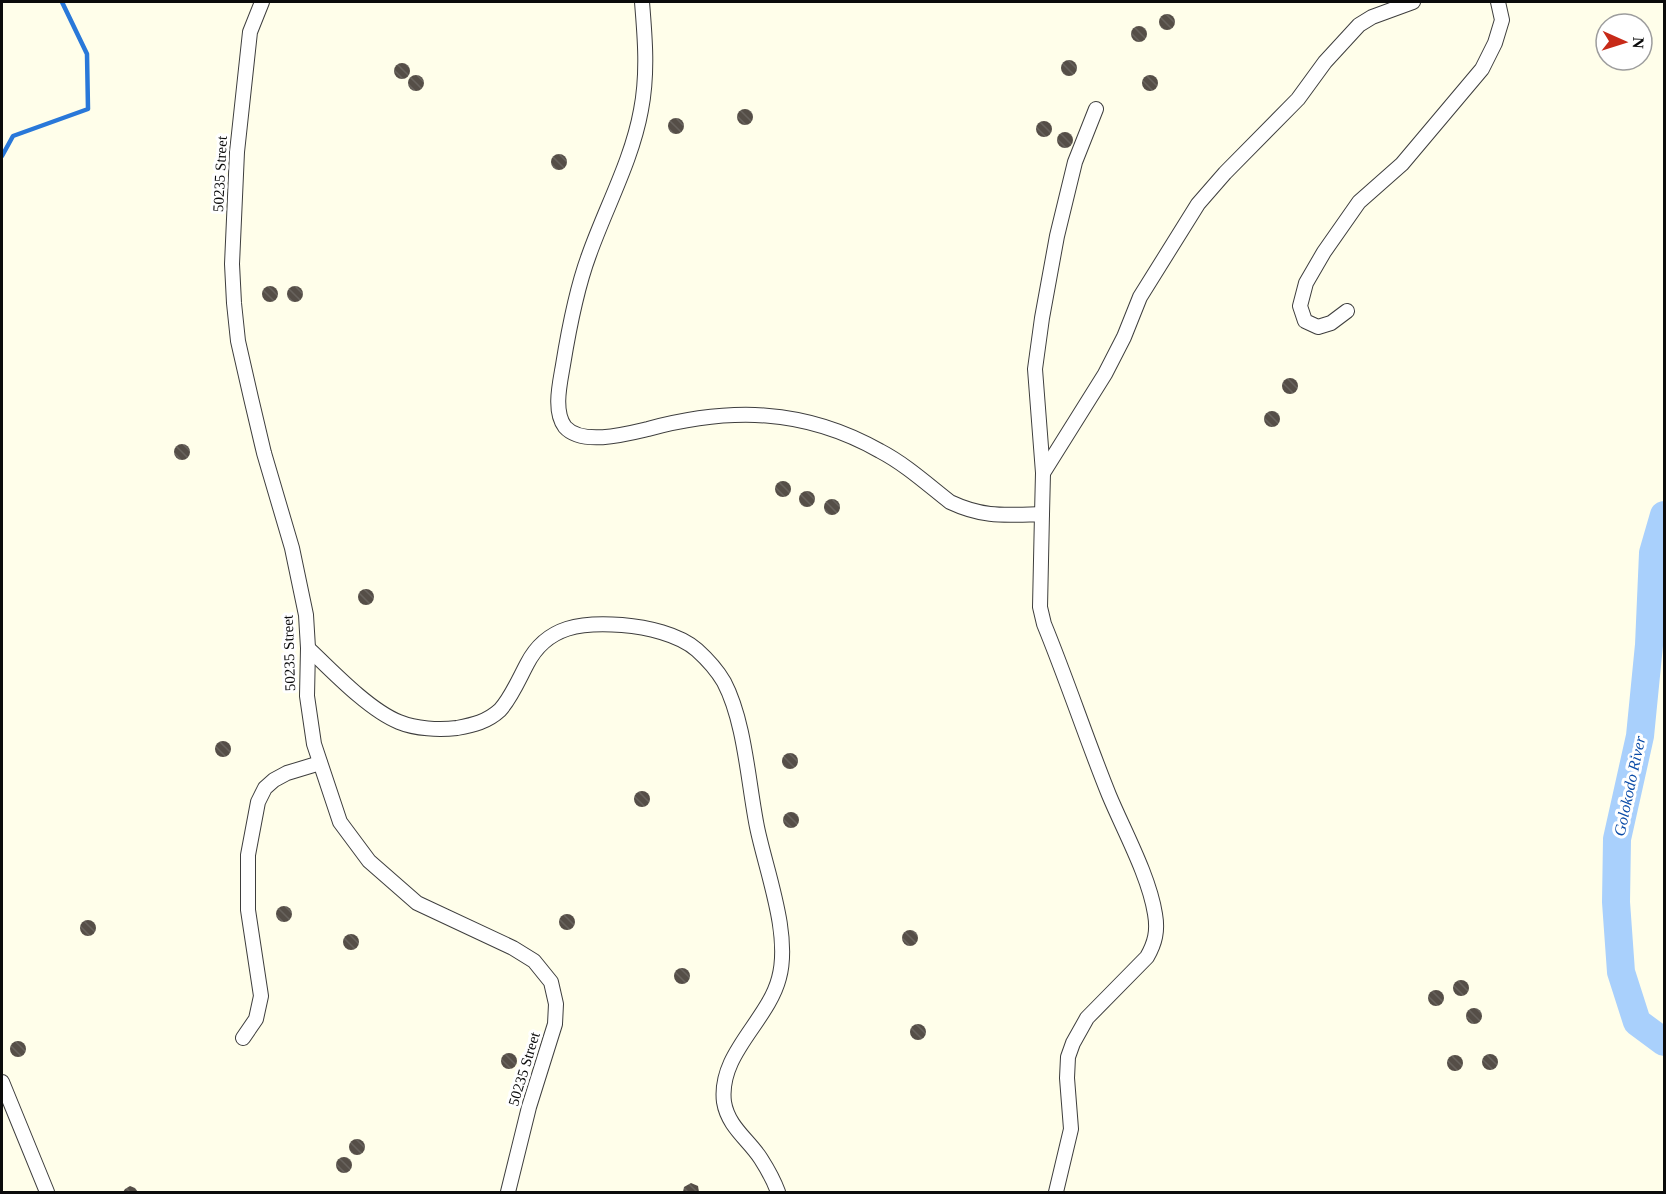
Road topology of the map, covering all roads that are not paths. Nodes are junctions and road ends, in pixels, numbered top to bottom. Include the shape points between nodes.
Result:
1 (262, 2) edge
2 (642, 2) edge
3 (1413, 2) edge
4 (1498, 2) edge
5 (1096, 109) dead end
6 (1347, 311) dead end
7 (1043, 473) junction
8 (1042, 514) junction
9 (308, 648) junction
10 (320, 763) junction
11 (243, 1038) dead end
12 (2, 1082) edge
13 (47, 1192) edge
14 (508, 1192) edge
15 (778, 1192) edge
16 (1056, 1192) edge

1 - 9 street, 50235 Street via 250,32 237,152 234,303 250,398 292,548 306,615
2 - 8 street via 646,70 641,111 633,143 592,247 566,341 560,381 560,417 565,426 586,437 606,437 724,414 806,420 882,451 962,507 987,514
3 - 7 street via 1359,25 1298,99 1198,204 1140,297 1105,374
4 - 6 street via 1502,20 1482,69 1402,164 1359,201 1306,283 1300,306 1305,321 1318,327
5 - 7 street via 1075,162 1042,318 1035,369
7 - 8 street
8 - 16 street via 1040,607 1044,624 1148,888 1157,930 1147,957 1087,1018 1073,1043 1067,1078 1071,1128
9 - 10 street, 50235 Street via 307,696
9 - 15 street via 375,707 398,722 423,728 474,725 489,719 501,708 531,655 548,637 572,627 596,623 653,631 689,643 709,661 734,705 777,902 783,961 772,997 737,1050 724,1102 737,1131 760,1158
10 - 11 street via 274,780 258,802 248,855 248,910 261,996 256,1019
10 - 14 street, 50235 Street via 340,822 369,861 417,903 513,948 534,961 551,982 555,1024
12 - 13 street

